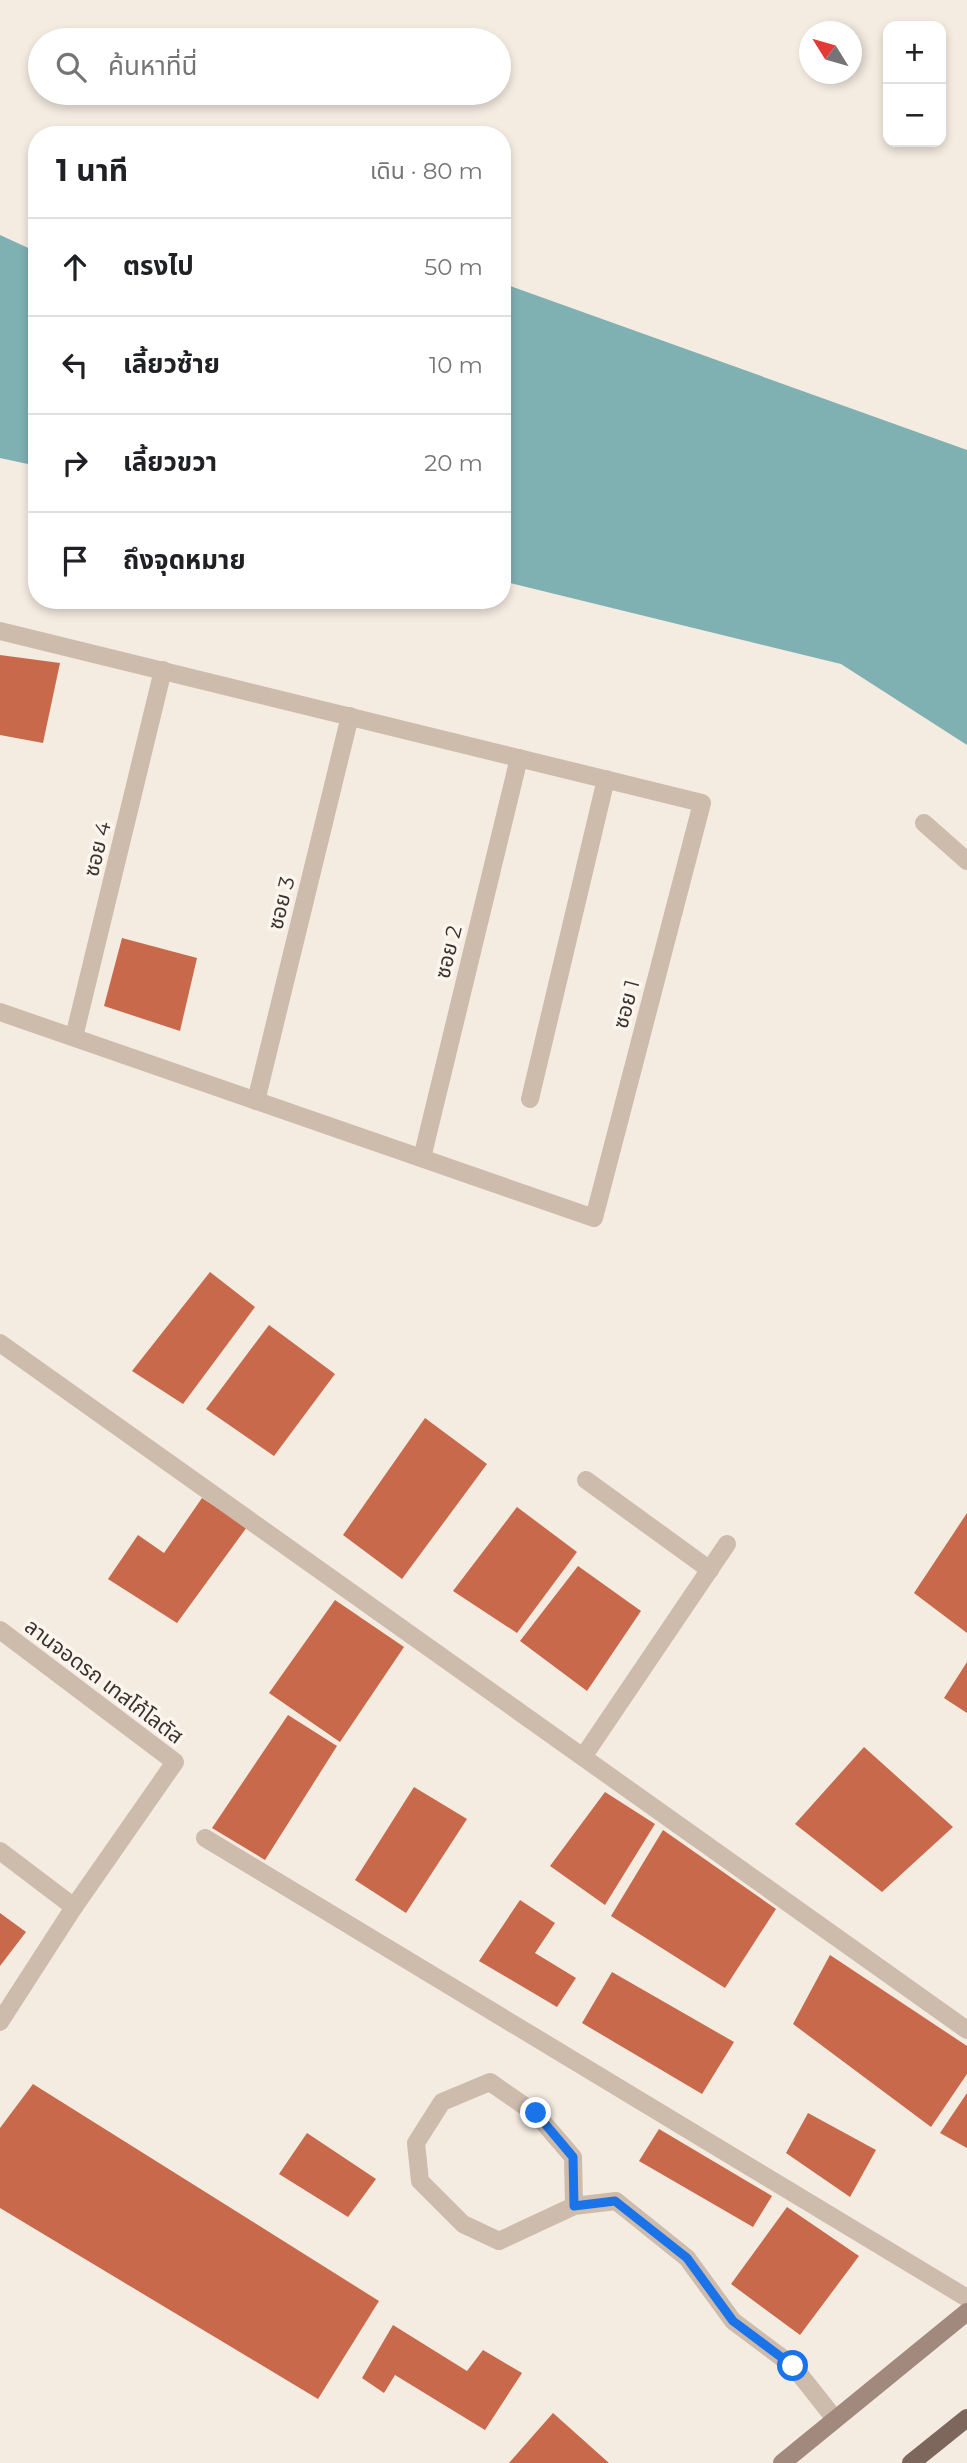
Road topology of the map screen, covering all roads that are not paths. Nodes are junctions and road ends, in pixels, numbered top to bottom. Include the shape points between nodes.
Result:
1 (0, 631) edge
2 (163, 670) junction
3 (350, 716) junction
4 (519, 758) junction
5 (606, 779) junction
6 (923, 823) dead end
7 (967, 861) edge
8 (0, 1012) edge
9 (74, 1038) junction
10 (530, 1099) dead end
11 (256, 1101) junction
12 (422, 1158) junction
13 (0, 1343) edge
14 (586, 1480) dead end
15 (727, 1544) dead end
16 (710, 1570) junction
17 (0, 1630) edge
18 (583, 1758) junction
19 (205, 1838) dead end
20 (0, 1851) edge
21 (74, 1907) junction
22 (0, 2022) edge
23 (967, 2030) edge
24 (574, 2206) junction
25 (967, 2298) edge
26 (967, 2312) edge
27 (967, 2418) edge
28 (835, 2419) junction
29 (782, 2463) edge
30 (911, 2463) edge

1 - 2 street
2 - 3 street
2 - 9 street, ซอย 4
3 - 4 street
3 - 11 street, ซอย 3
4 - 5 street
4 - 12 street, ซอย 2
5 - 10 street
5 - 12 street, ซอย 1 via 702,803 594,1217
6 - 7 street
8 - 9 street
9 - 11 street
11 - 12 street
13 - 18 street
14 - 16 street
15 - 16 street
16 - 18 street
17 - 21 street, ลานจอดรถ เทสโก้โลตัส via 175,1762
18 - 23 street
19 - 25 street
20 - 21 street
21 - 22 street, ลานจอดรถ เทสโก้โลตัส
24 - 24 street via 499,2241 463,2224 420,2181 416,2143 442,2102 490,2082 536,2113 573,2157
24 - 28 street via 615,2201 687,2258 733,2321 793,2366
26 - 28 main road
27 - 30 main road
28 - 29 main road

